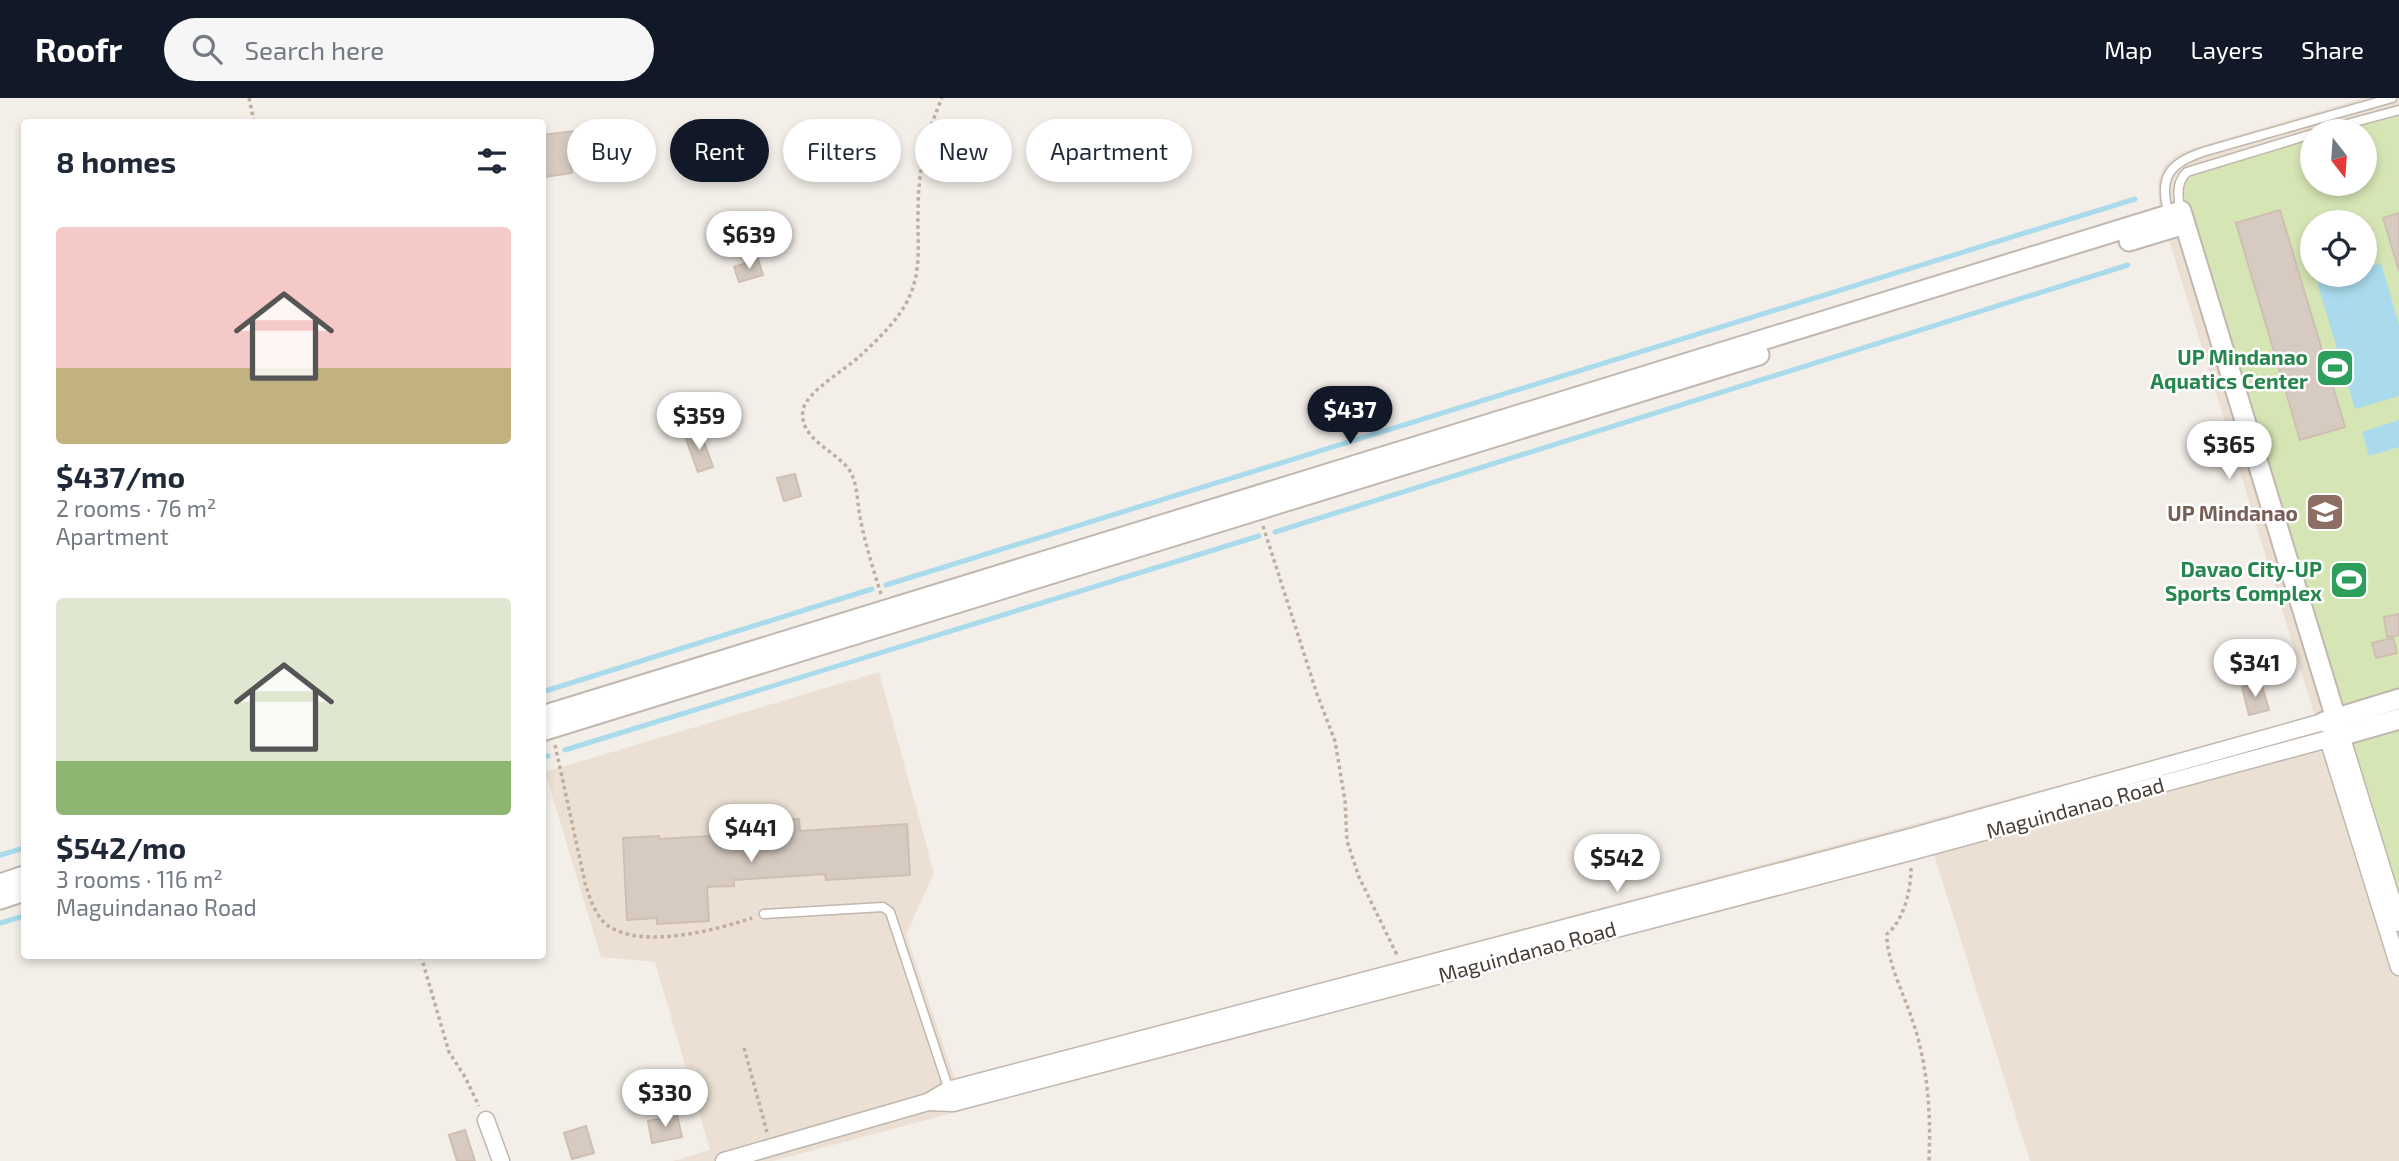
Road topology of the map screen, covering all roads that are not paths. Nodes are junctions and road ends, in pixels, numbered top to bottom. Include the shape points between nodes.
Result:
1 (2392, 98) edge
2 (2399, 110) edge
3 (2366, 119) edge
4 (2300, 138) edge
5 (2177, 219) junction
6 (1352, 474) junction
7 (2399, 699) edge
8 (2399, 719) edge
9 (546, 723) edge
10 (2332, 729) junction
11 (21, 877) edge
12 (0, 884) edge
13 (21, 892) edge
14 (0, 899) edge
15 (764, 914) road end
16 (2399, 923) edge
17 (2399, 967) edge
18 (951, 1096) junction
19 (486, 1120) road end
20 (501, 1161) edge
21 (724, 1161) edge

1 - 5 lane via 2180,161 2165,182 2166,204
2 - 3 lane
4 - 5 lane via 2187,172 2178,184
5 - 6 street
5 - 10 street
6 - 9 street via 886,610
6 - 9 street via 1258,510
7 - 10 street
8 - 10 street
10 - 16 street
10 - 17 street
10 - 18 street, Maguindanao Road via 1404,968
10 - 18 street, Maguindanao Road via 1910,852
11 - 12 street
13 - 14 street
15 - 18 lane via 883,907 890,912
18 - 21 street, Maguindanao Road
19 - 20 street

